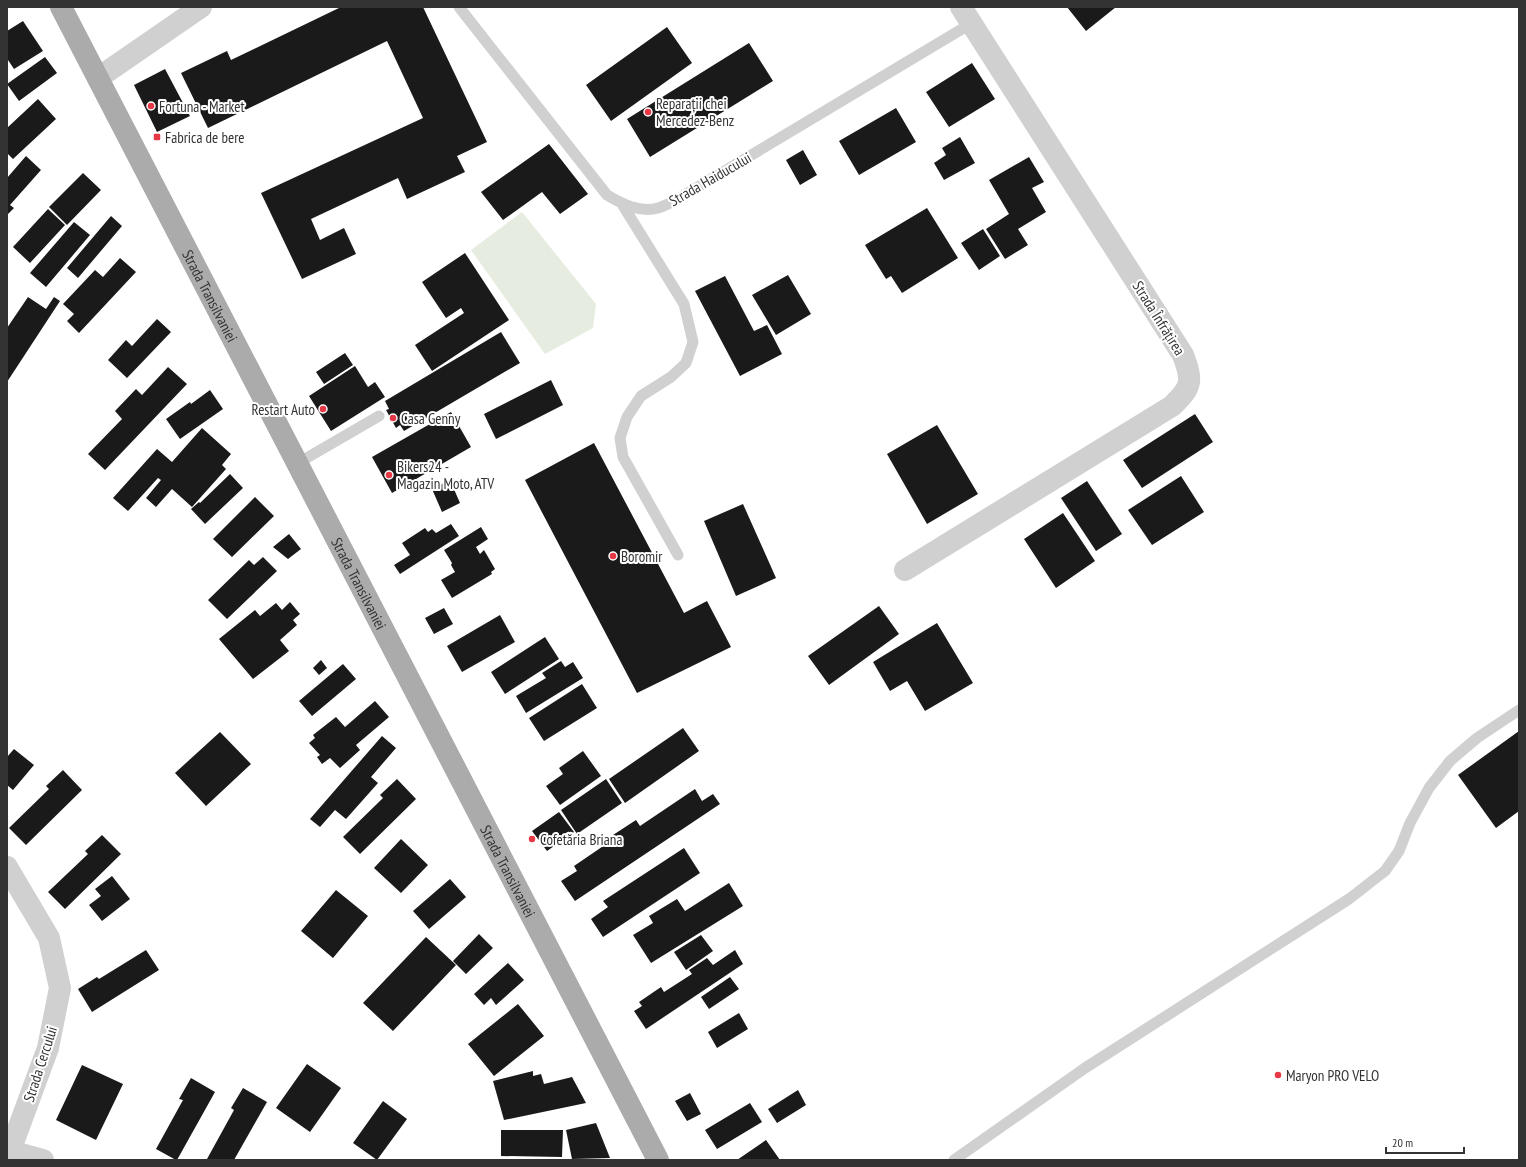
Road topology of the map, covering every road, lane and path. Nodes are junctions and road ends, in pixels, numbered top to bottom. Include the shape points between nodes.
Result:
1 (61, 7) edge
2 (201, 7) edge
3 (459, 7) edge
4 (967, 15) edge
5 (98, 78) junction
6 (622, 204) junction
7 (379, 416) dead end
8 (298, 464) junction
9 (678, 555) dead end
10 (905, 570) dead end
11 (1519, 710) edge
12 (7, 867) edge
13 (8, 1150) edge
14 (43, 1160) edge
15 (658, 1160) edge
16 (954, 1160) edge

1 - 5 main road, Strada Transilvaniei
2 - 5 street
3 - 6 lane, Strada Haiducului via 607,195
4 - 6 lane, Strada Haiducului via 678,199 657,209 642,209
4 - 10 street, Strada Înfrățirea via 1183,355 1190,382 1185,394 1172,406
5 - 8 main road, Strada Transilvaniei
6 - 9 lane via 684,304 693,342 686,363 671,377 640,396 627,417 620,438 623,457
7 - 8 lane
8 - 15 main road, Strada Transilvaniei
11 - 16 lane via 1450,761 1429,788 1410,823 1399,852 1385,871 1349,899 1085,1068
12 - 13 street, Strada Cercului via 49,938 60,988 48,1048
13 - 14 street

